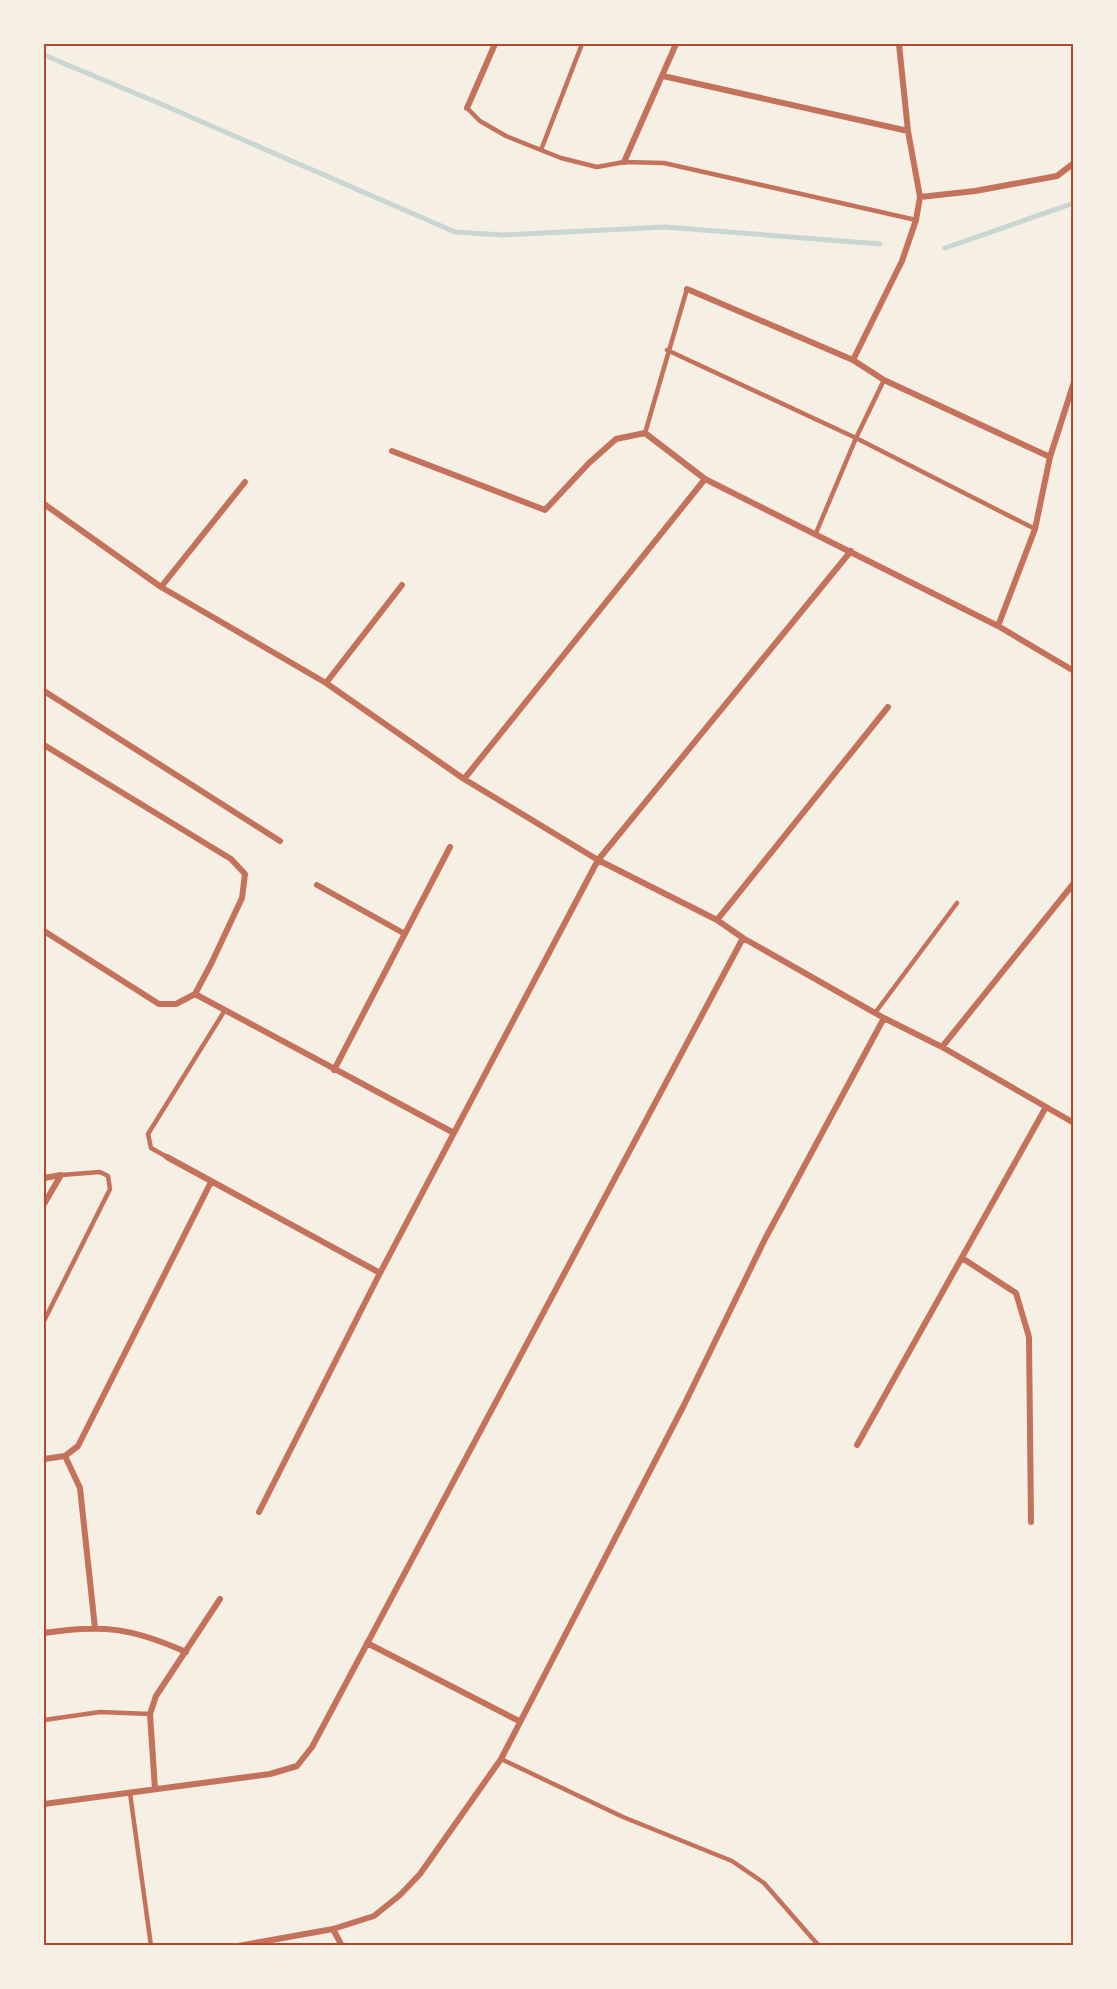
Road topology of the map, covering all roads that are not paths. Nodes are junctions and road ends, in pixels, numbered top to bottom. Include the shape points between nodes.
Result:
1 (495, 44) edge
2 (582, 44) edge
3 (676, 44) edge
4 (899, 44) edge
5 (663, 76) junction
6 (467, 108) joint
7 (908, 131) junction
8 (541, 150) junction
9 (624, 162) junction
10 (1074, 163) edge
11 (920, 197) junction
12 (916, 220) junction
13 (687, 288) joint
14 (668, 350) junction
15 (853, 360) junction
16 (884, 380) junction
17 (1074, 382) edge
18 (645, 433) junction
19 (856, 438) junction
20 (392, 451) dead end
21 (1050, 457) junction
22 (705, 479) junction
23 (245, 482) dead end
24 (44, 504) edge
25 (1035, 529) junction
26 (816, 534) junction
27 (851, 551) junction
28 (402, 585) dead end
29 (161, 587) junction
30 (998, 626) junction
31 (1074, 671) edge
32 (326, 683) junction
33 (44, 691) edge
34 (888, 707) dead end
35 (44, 745) edge
36 (464, 779) junction
37 (280, 841) dead end
38 (450, 847) dead end
39 (598, 860) junction
40 (1074, 884) edge
41 (317, 885) dead end
42 (957, 903) dead end
43 (717, 920) junction
44 (44, 931) edge
45 (405, 934) junction
46 (743, 938) junction
47 (195, 994) junction
48 (225, 1010) junction
49 (875, 1013) junction
50 (884, 1018) junction
51 (942, 1047) junction
52 (334, 1070) junction
53 (1046, 1107) junction
54 (1074, 1123) edge
55 (454, 1133) junction
56 (167, 1157) joint
57 (61, 1175) junction
58 (44, 1178) edge
59 (211, 1182) junction
60 (45, 1201) edge
61 (962, 1258) junction
62 (380, 1273) junction
63 (44, 1321) edge
64 (857, 1445) dead end
65 (65, 1456) junction
66 (44, 1459) edge
67 (259, 1512) dead end
68 (1031, 1522) dead end
69 (220, 1599) dead end
70 (95, 1628) junction
71 (44, 1633) edge
72 (367, 1643) junction
73 (186, 1652) junction
74 (150, 1714) junction
75 (44, 1720) edge
76 (519, 1721) junction
77 (501, 1758) junction
78 (155, 1789) junction
79 (130, 1793) junction
80 (44, 1803) edge
81 (333, 1929) junction
82 (151, 1946) edge
83 (238, 1946) edge
84 (342, 1946) edge
85 (819, 1946) edge

1 - 6 street
2 - 8 lane
3 - 5 street
4 - 7 street
5 - 7 street
5 - 9 street
6 - 8 lane via 480,121
7 - 11 street
8 - 9 lane via 597,166
9 - 12 lane via 664,163
10 - 11 street via 1057,176
11 - 12 street
12 - 15 street via 902,261
13 - 14 lane
13 - 15 street
14 - 18 lane
14 - 19 lane
15 - 16 street
16 - 19 lane
16 - 21 street
17 - 21 street
18 - 20 street via 616,439 545,510
18 - 22 street
19 - 25 lane
19 - 26 lane
21 - 25 street
22 - 26 street
22 - 36 street
23 - 29 street
24 - 29 street
25 - 30 street
26 - 27 street
27 - 30 street
27 - 39 street
28 - 32 street
29 - 32 street
30 - 31 street
32 - 36 street
33 - 37 street
34 - 43 street
35 - 47 street via 231,859 245,874 242,898
36 - 39 street
38 - 45 street
39 - 43 street
39 - 55 street
40 - 51 street
41 - 45 street
42 - 49 lane
43 - 46 street
44 - 47 street via 159,1004 176,1004
45 - 52 street
46 - 49 street
46 - 72 street
47 - 48 street
48 - 52 street
48 - 56 lane via 148,1134 151,1148
49 - 50 street
50 - 51 street
50 - 76 street via 765,1239 684,1405
51 - 53 street
52 - 55 street
53 - 54 street
53 - 61 street
55 - 62 street
56 - 59 street
57 - 58 street
57 - 60 street
57 - 63 lane via 100,1172 108,1176 111,1189
59 - 62 street
59 - 65 street via 78,1446
61 - 64 street
61 - 68 street via 1016,1293 1029,1337
62 - 67 street
65 - 66 street
65 - 70 street via 80,1488
69 - 73 street
70 - 71 street
70 - 73 street via 152,1637
72 - 76 street
72 - 78 street via 312,1747 297,1766 270,1774
73 - 74 street via 156,1696
74 - 75 lane via 100,1712
74 - 78 street
76 - 77 street
77 - 81 street via 420,1874 400,1895 374,1916
77 - 85 lane via 623,1817 732,1861 764,1883
78 - 79 street
79 - 80 street
79 - 82 lane
81 - 83 street
81 - 84 street

